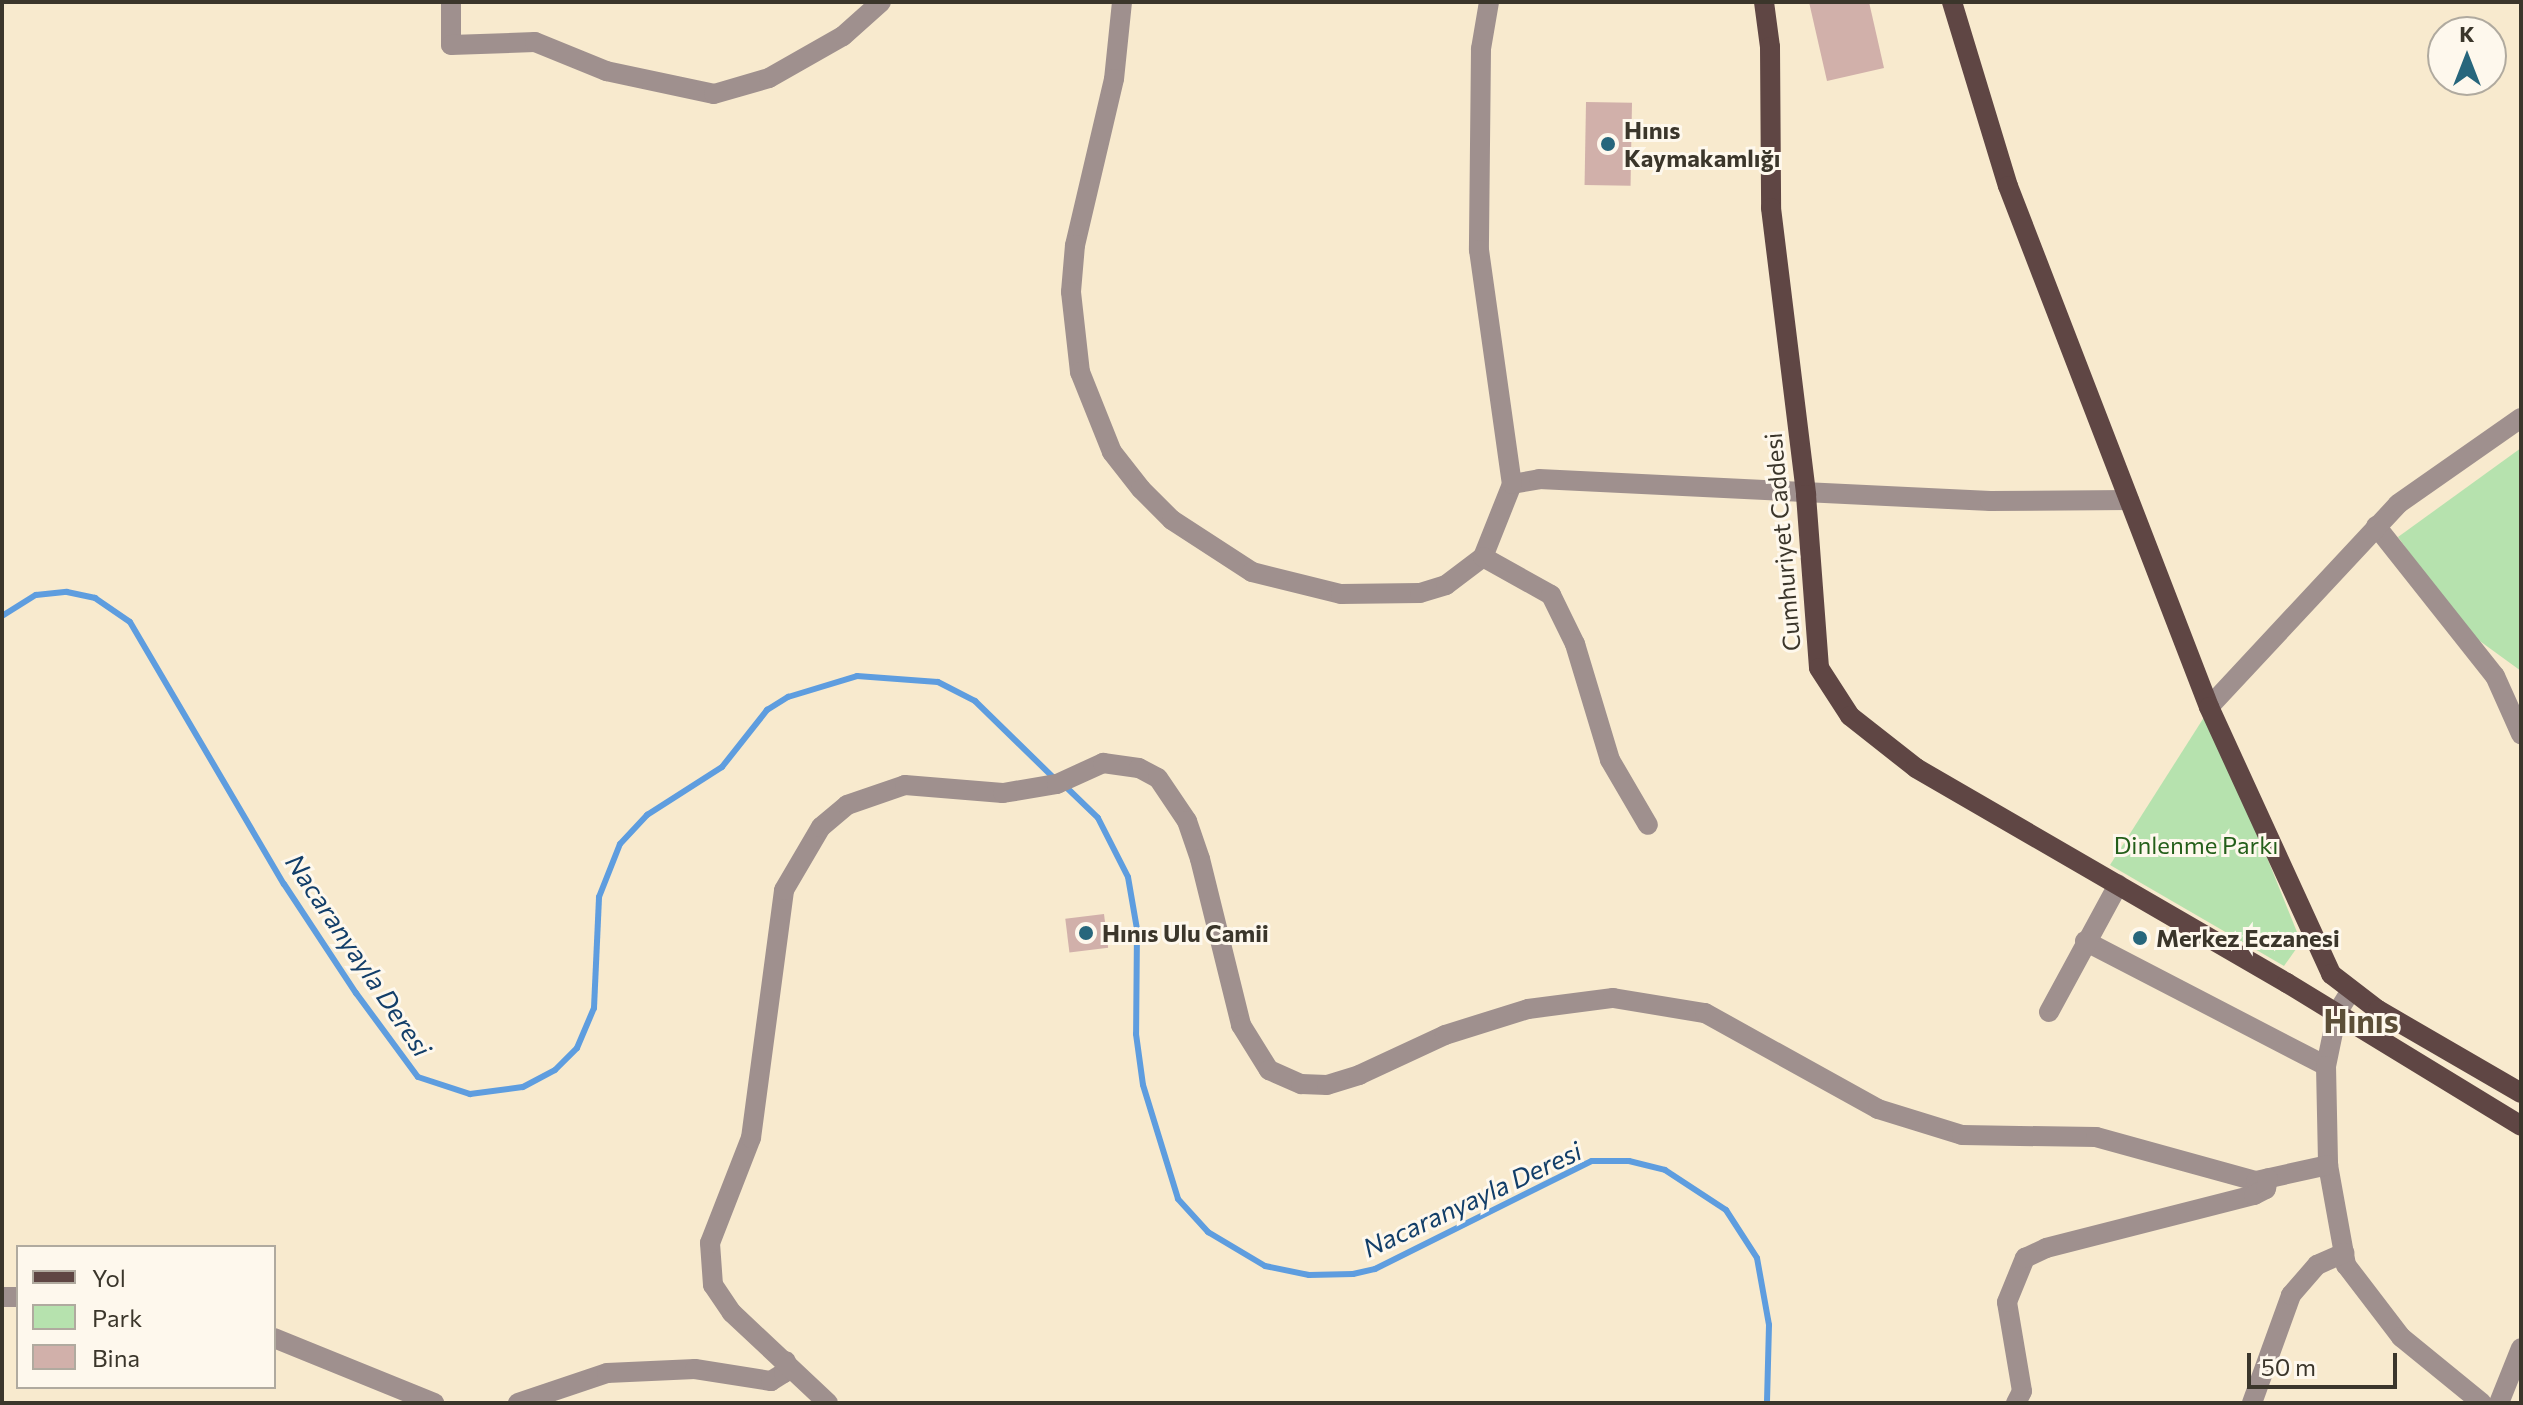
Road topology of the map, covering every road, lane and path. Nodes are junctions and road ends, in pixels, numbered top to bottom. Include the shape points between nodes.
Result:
1 (451, 2) edge
2 (881, 2) edge
3 (1122, 2) edge
4 (1489, 2) edge
5 (1764, 2) edge
6 (1952, 2) edge
7 (2521, 418) edge
8 (1512, 484) junction
9 (1806, 495) junction
10 (2129, 500) junction
11 (2376, 526) junction
12 (1483, 557) junction
13 (2209, 707) junction
14 (2521, 734) edge
15 (1648, 825) dead end
16 (2118, 885) junction
17 (2085, 941) junction
18 (2350, 992) junction
19 (2049, 1012) dead end
20 (2337, 1013) junction
21 (2326, 1066) junction
22 (2521, 1093) edge
23 (2521, 1126) edge
24 (2328, 1165) junction
25 (2268, 1178) junction
26 (2344, 1253) junction
27 (276, 1339) edge
28 (2521, 1348) edge
29 (786, 1361) junction
30 (434, 1403) edge
31 (518, 1403) edge
32 (828, 1403) edge
33 (2016, 1403) edge
34 (2252, 1403) edge
35 (2482, 1403) edge
36 (2499, 1403) edge

1 - 2 street via 451,45 535,42 606,71 714,94 769,78 843,36
3 - 12 street via 1114,79 1086,182 1071,292 1080,372 1112,452 1172,520 1252,572 1294,585 1357,595 1420,593 1446,585
4 - 8 street via 1481,49 1479,250
5 - 9 main road, Cumhuriyet Caddesi via 1770,47 1771,208
6 - 10 main road via 2008,186
7 - 11 street via 2398,504
8 - 9 street via 1539,479
8 - 12 street
9 - 10 street
9 - 16 main road, Cumhuriyet Caddesi via 1819,668 1850,716 1916,768
10 - 13 main road
11 - 13 street
11 - 14 street via 2495,676
12 - 15 street via 1551,595 1575,644 1610,760
13 - 18 main road via 2310,933 2331,974
16 - 17 street
16 - 20 main road, Cumhuriyet Caddesi
17 - 19 street
17 - 21 street
18 - 20 street
18 - 22 main road
20 - 21 street
20 - 23 main road, Cumhuriyet Caddesi
21 - 24 street
24 - 25 street
24 - 26 street
25 - 29 street via 2223,1175 2096,1137 1962,1135 1923,1125 1878,1109 1705,1013 1634,1000 1574,999 1528,1009 1445,1035 1327,1085 1288,1080 1269,1070 1241,1025 1200,859 1172,794 1139,768 1103,763 1057,784 1003,793 934,784 879,791 847,805 821,827 790,878 776,936 766,1055 751,1138 708,1261 713,1285 732,1313
25 - 33 street via 2266,1189 2254,1195 2046,1248 2025,1258 2007,1302 2021,1385
26 - 34 street via 2317,1265 2291,1295
26 - 35 street via 2346,1265 2401,1337
27 - 30 street
28 - 36 street
29 - 31 street via 784,1373 771,1381 695,1369 607,1373
29 - 32 street

